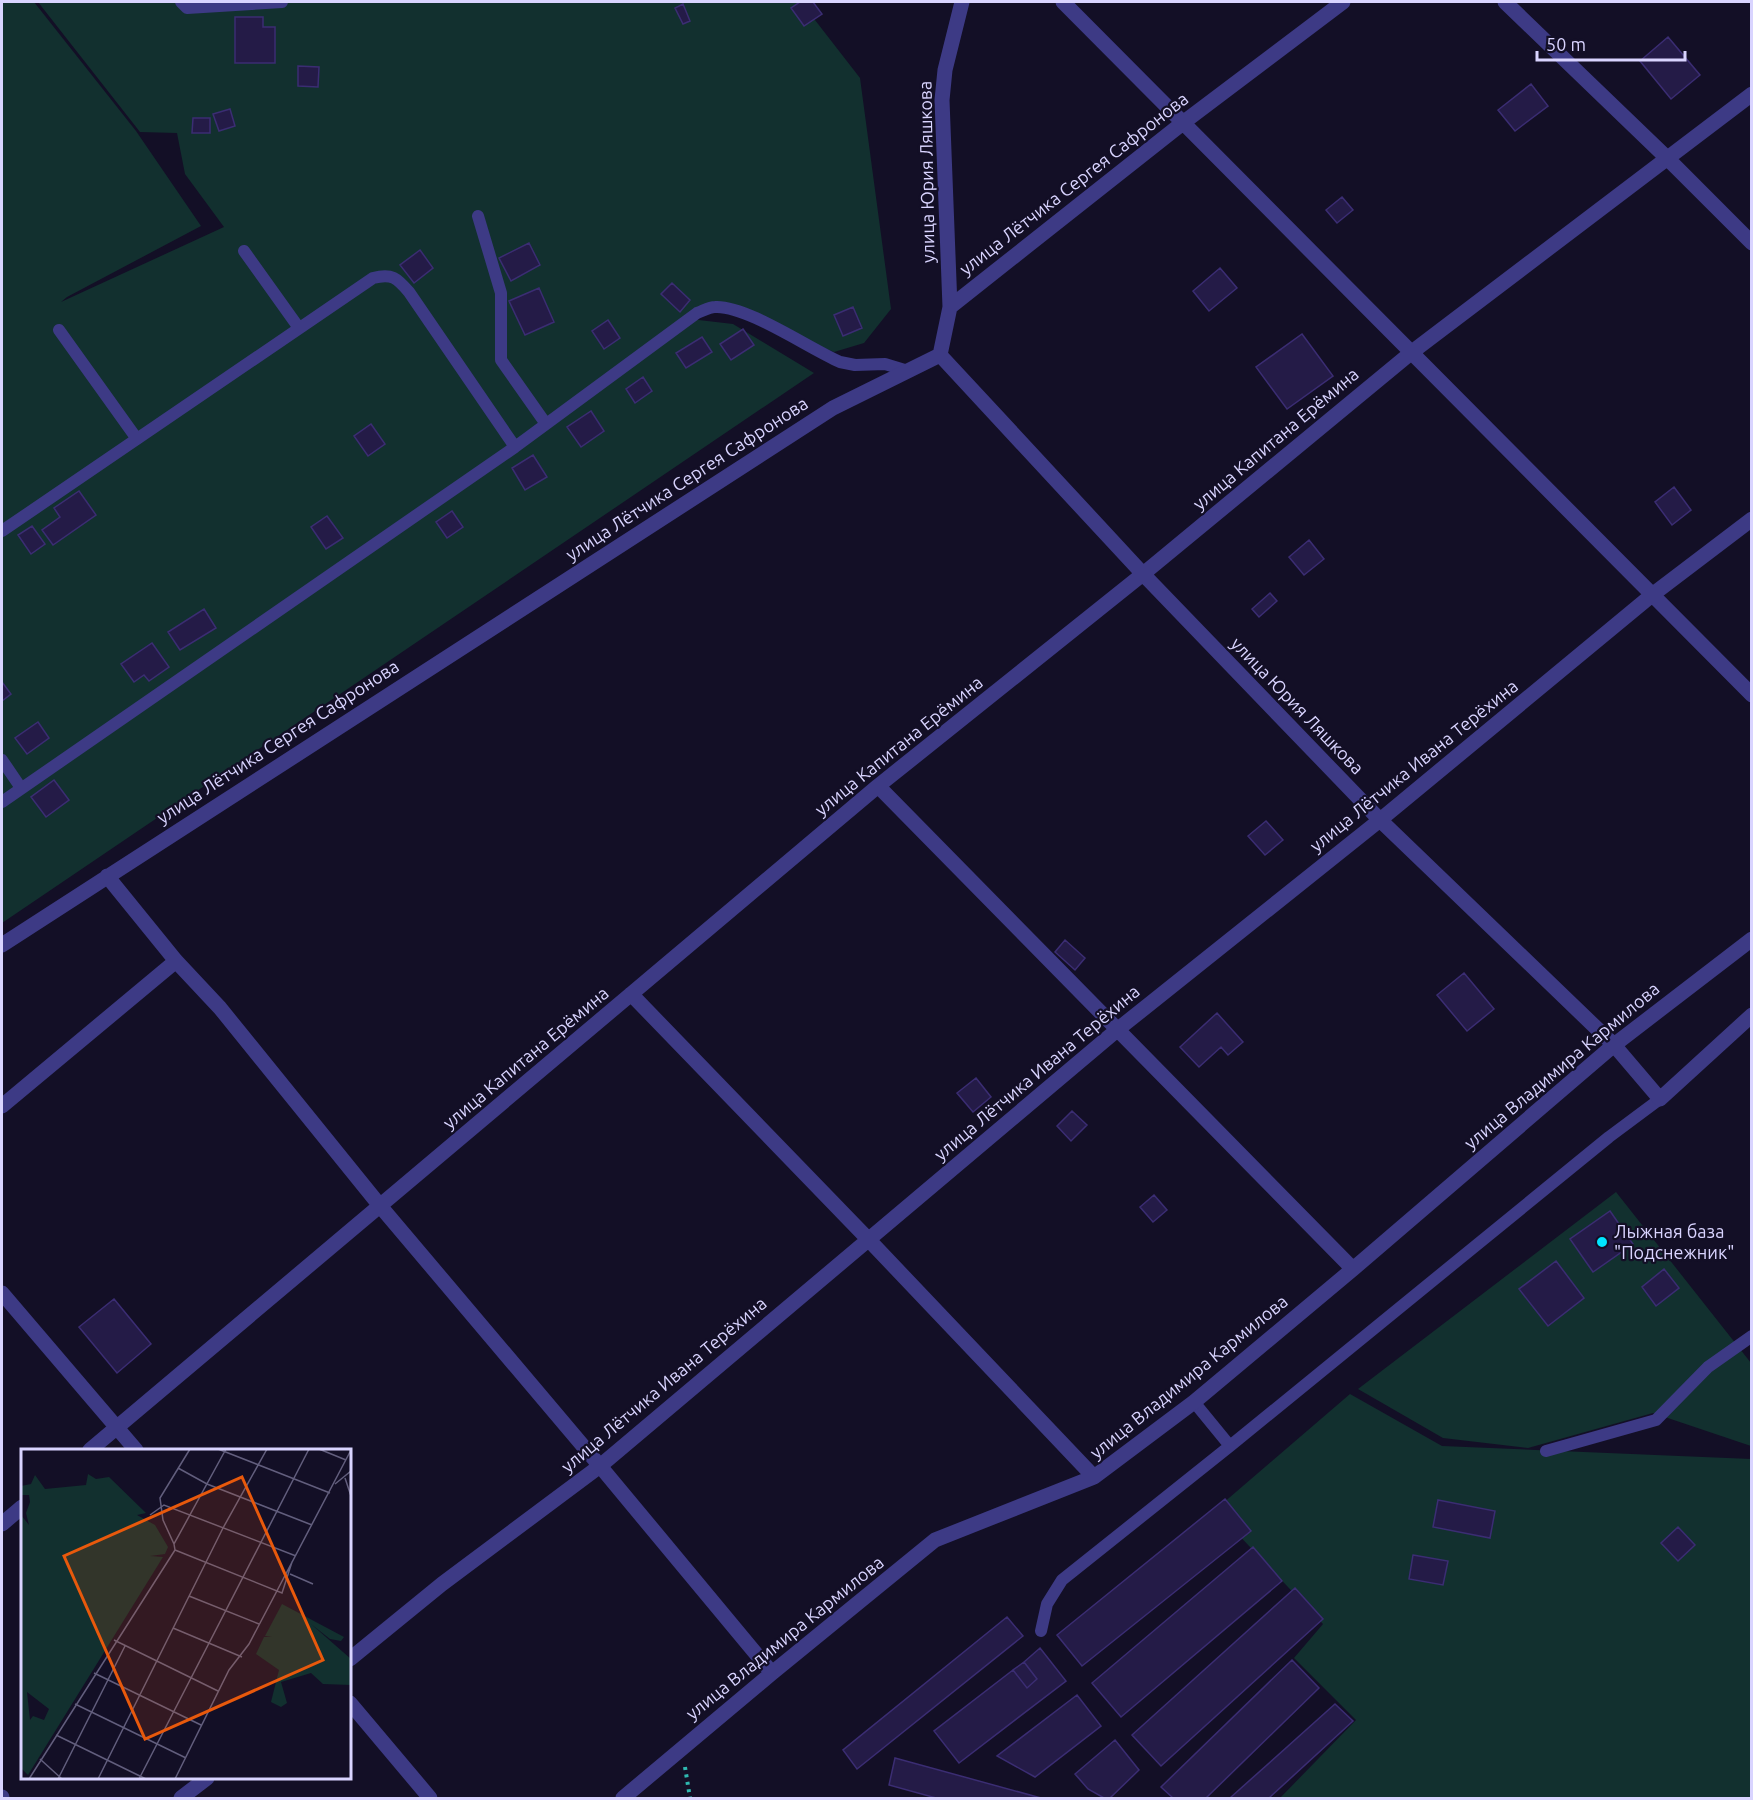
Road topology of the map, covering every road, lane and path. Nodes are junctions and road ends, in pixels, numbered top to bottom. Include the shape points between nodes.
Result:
1 (181, 2) edge
2 (282, 2) edge
3 (962, 2) edge
4 (1063, 2) edge
5 (1343, 2) edge
6 (1505, 2) edge
7 (1752, 94) edge
8 (1184, 122) junction
9 (1667, 158) junction
10 (477, 216) dead end
11 (1752, 243) edge
12 (244, 251) dead end
13 (950, 307) junction
14 (299, 328) junction
15 (60, 330) dead end
16 (1412, 352) junction
17 (940, 355) junction
18 (908, 371) junction
19 (546, 424) junction
20 (137, 439) junction
21 (515, 447) junction
22 (1752, 519) edge
23 (2, 531) edge
24 (1143, 574) junction
25 (1652, 595) junction
26 (1752, 694) edge
27 (2, 760) edge
28 (878, 786) junction
29 (21, 788) junction
30 (2, 802) edge
31 (1380, 820) junction
32 (107, 876) junction
33 (1752, 939) edge
34 (2, 945) edge
35 (177, 961) junction
36 (631, 994) junction
37 (1752, 1015) edge
38 (1117, 1030) junction
39 (1614, 1045) junction
40 (1660, 1099) junction
41 (2, 1106) edge
42 (381, 1207) junction
43 (868, 1239) junction
44 (1353, 1269) junction
45 (2, 1293) edge
46 (1752, 1336) edge
47 (1194, 1402) junction
48 (117, 1428) junction
49 (1230, 1446) junction
50 (91, 1449) edge
51 (135, 1449) edge
52 (1546, 1451) dead end
53 (600, 1466) junction
54 (1094, 1478) junction
55 (21, 1508) edge
56 (2, 1524) edge
57 (1041, 1631) dead end
58 (351, 1658) edge
59 (772, 1673) junction
60 (351, 1704) edge
61 (682, 1749) junction
62 (206, 1779) edge
63 (181, 1798) edge
64 (430, 1798) edge
65 (623, 1798) edge
66 (690, 1798) edge

1 - 2 lane via 187,8
3 - 13 street, улица Юрия Ляшкова via 945,70 942,100
4 - 8 street
5 - 8 street, улица Лётчика Сергея Сафронова
6 - 9 street
7 - 9 street, улица Капитана Ерёмина
8 - 13 street, улица Лётчика Сергея Сафронова
8 - 16 street
9 - 11 street
9 - 16 street, улица Капитана Ерёмина
10 - 19 lane via 501,293 501,360
12 - 14 lane
13 - 17 street
14 - 20 lane
14 - 21 lane via 373,278 397,278
15 - 20 lane
16 - 24 street, улица Капитана Ерёмина
16 - 25 street
17 - 18 street, улица Лётчика Сергея Сафронова
17 - 24 street, улица Юрия Ляшкова
18 - 19 lane via 885,364 840,362 747,313 713,307 697,313
18 - 32 street, улица Лётчика Сергея Сафронова via 833,408
19 - 21 lane
20 - 23 lane
21 - 29 lane
22 - 25 street, улица Лётчика Ивана Терёхина
24 - 28 street, улица Капитана Ерёмина
24 - 31 street, улица Юрия Ляшкова
25 - 26 street
25 - 31 street, улица Лётчика Ивана Терёхина
27 - 29 lane
28 - 36 street, улица Капитана Ерёмина
28 - 38 street
29 - 30 lane
31 - 38 street, улица Лётчика Ивана Терёхина
31 - 39 street, улица Юрия Ляшкова
32 - 34 street, улица Лётчика Сергея Сафронова
32 - 35 street
33 - 39 street, улица Владимира Кармилова
35 - 41 street
35 - 42 street via 220,1008
36 - 42 street, улица Капитана Ерёмина
36 - 43 street
37 - 40 street
38 - 43 street, улица Лётчика Ивана Терёхина
38 - 44 street
39 - 40 street, улица Юрия Ляшкова
39 - 44 street, улица Владимира Кармилова
40 - 49 lane
42 - 48 street, улица Капитана Ерёмина
42 - 53 street
43 - 53 street, улица Лётчика Ивана Терёхина
43 - 54 street
44 - 47 street, улица Владимира Кармилова
45 - 48 street
46 - 52 lane via 1708,1367 1656,1420
47 - 49 lane
47 - 54 street, улица Владимира Кармилова
48 - 50 street, улица Капитана Ерёмина
48 - 51 street
49 - 57 lane via 1062,1580 1047,1605
53 - 58 street, улица Лётчика Ивана Терёхина via 442,1584
53 - 59 street
54 - 59 street, улица Владимира Кармилова via 935,1540
55 - 56 street
59 - 61 street, улица Владимира Кармилова
60 - 64 street
61 - 65 street, улица Владимира Кармилова
61 - 66 path
62 - 63 street

